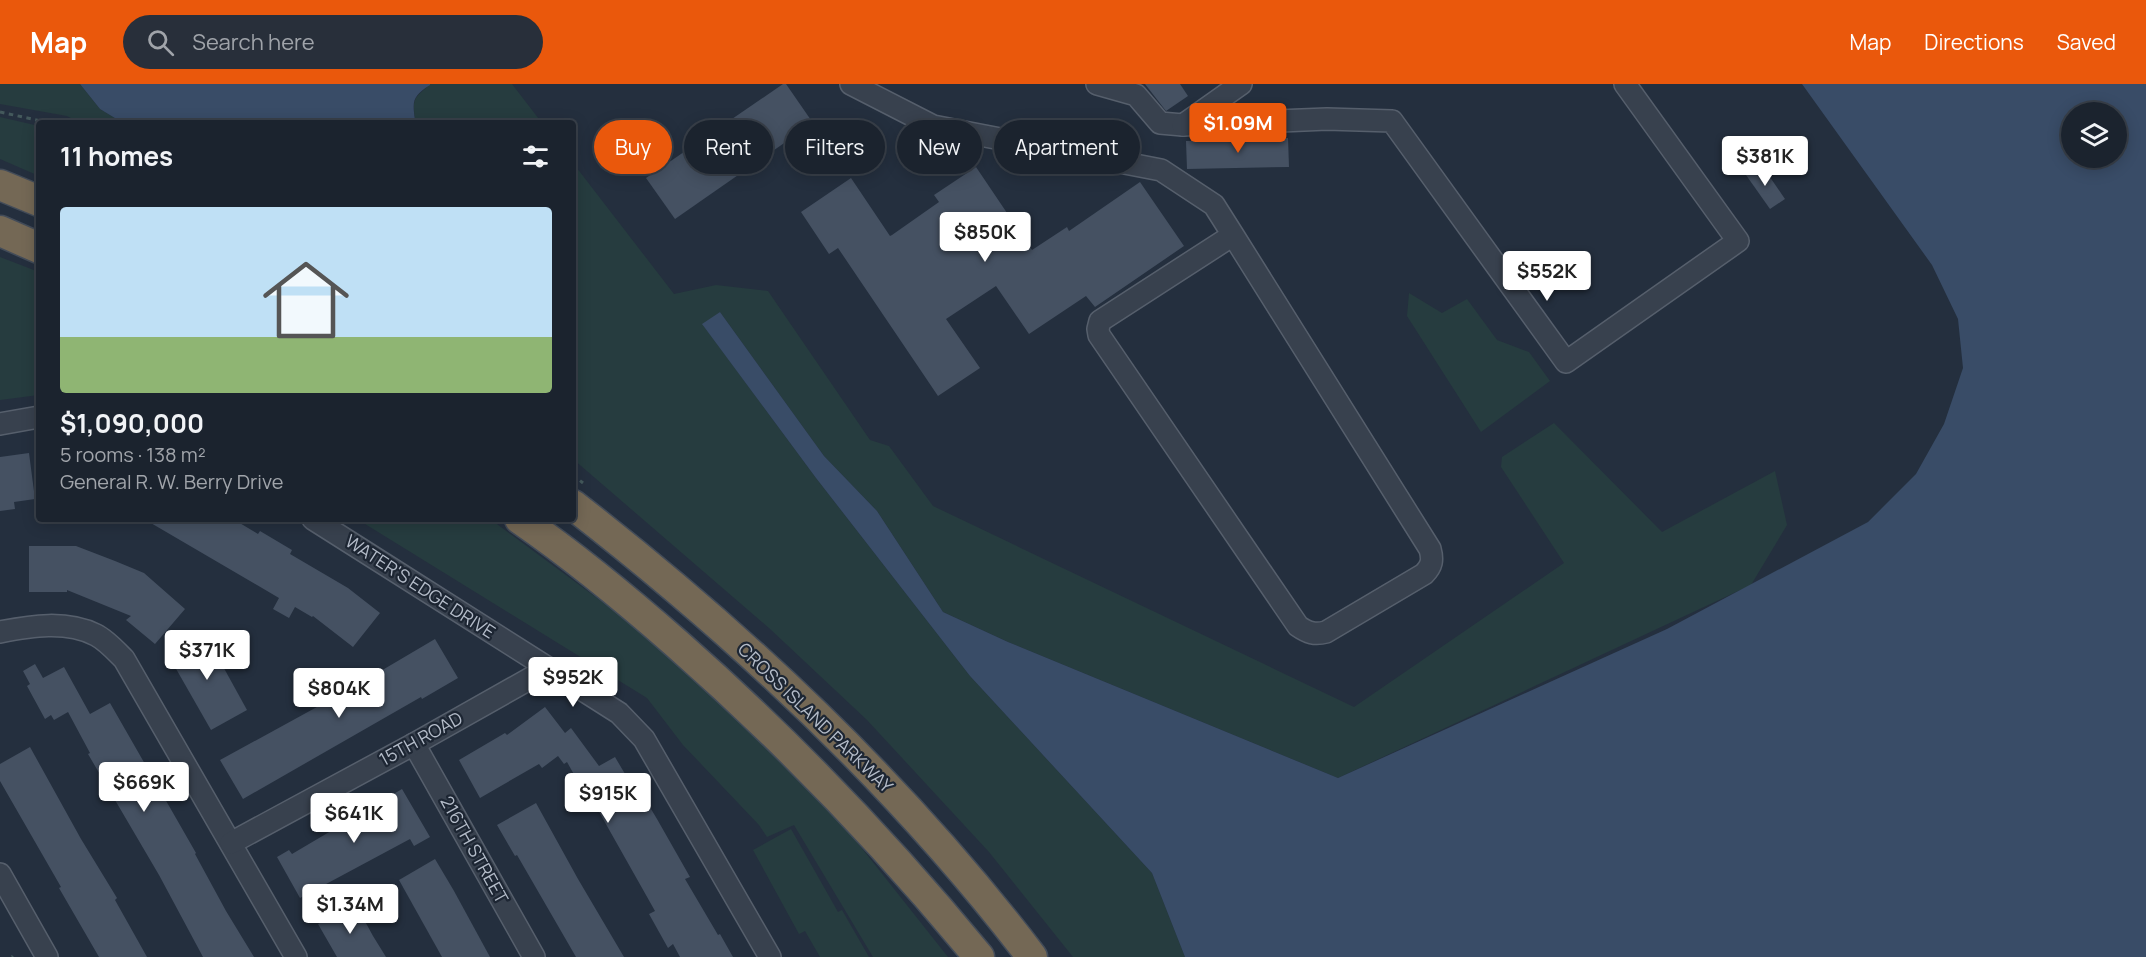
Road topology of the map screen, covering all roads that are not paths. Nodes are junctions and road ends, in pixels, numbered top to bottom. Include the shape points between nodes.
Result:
1 (851, 84) edge
2 (1097, 84) edge
3 (1241, 84) edge
4 (1624, 84) edge
5 (1183, 125) junction
6 (0, 231) edge
7 (1233, 235) junction
8 (36, 247) edge
9 (0, 251) edge
10 (36, 265) edge
11 (36, 417) edge
12 (0, 423) edge
13 (576, 507) edge
14 (318, 522) edge
15 (524, 522) edge
16 (0, 632) edge
17 (547, 669) junction
18 (414, 744) junction
19 (231, 843) junction
20 (0, 874) edge
21 (47, 957) edge
22 (296, 957) edge
23 (534, 957) edge
24 (770, 957) edge
25 (979, 957) edge
26 (1032, 957) edge

1 - 7 street via 933,126 1161,170 1214,205
2 - 5 street via 1136,95 1160,123
3 - 5 street
4 - 5 street via 1738,241 1566,362 1392,121
6 - 8 highway
7 - 7 street via 1432,557 1431,567 1424,574 1326,632 1306,632 1298,626 1099,335 1100,321
9 - 10 highway
11 - 12 street
13 - 26 highway, CROSS ISLAND PARKWAY via 662,575 811,710 938,843
14 - 17 street, WATER'S EDGE DRIVE
15 - 25 highway via 629,602 732,692 857,817
16 - 19 street via 38,625 70,627 97,635 124,659
17 - 18 street, 15TH ROAD
17 - 24 street, WATER'S EDGE DRIVE via 619,713 644,739
18 - 19 street, 15TH ROAD
18 - 23 street, 216TH STREET
19 - 22 street
20 - 21 street

